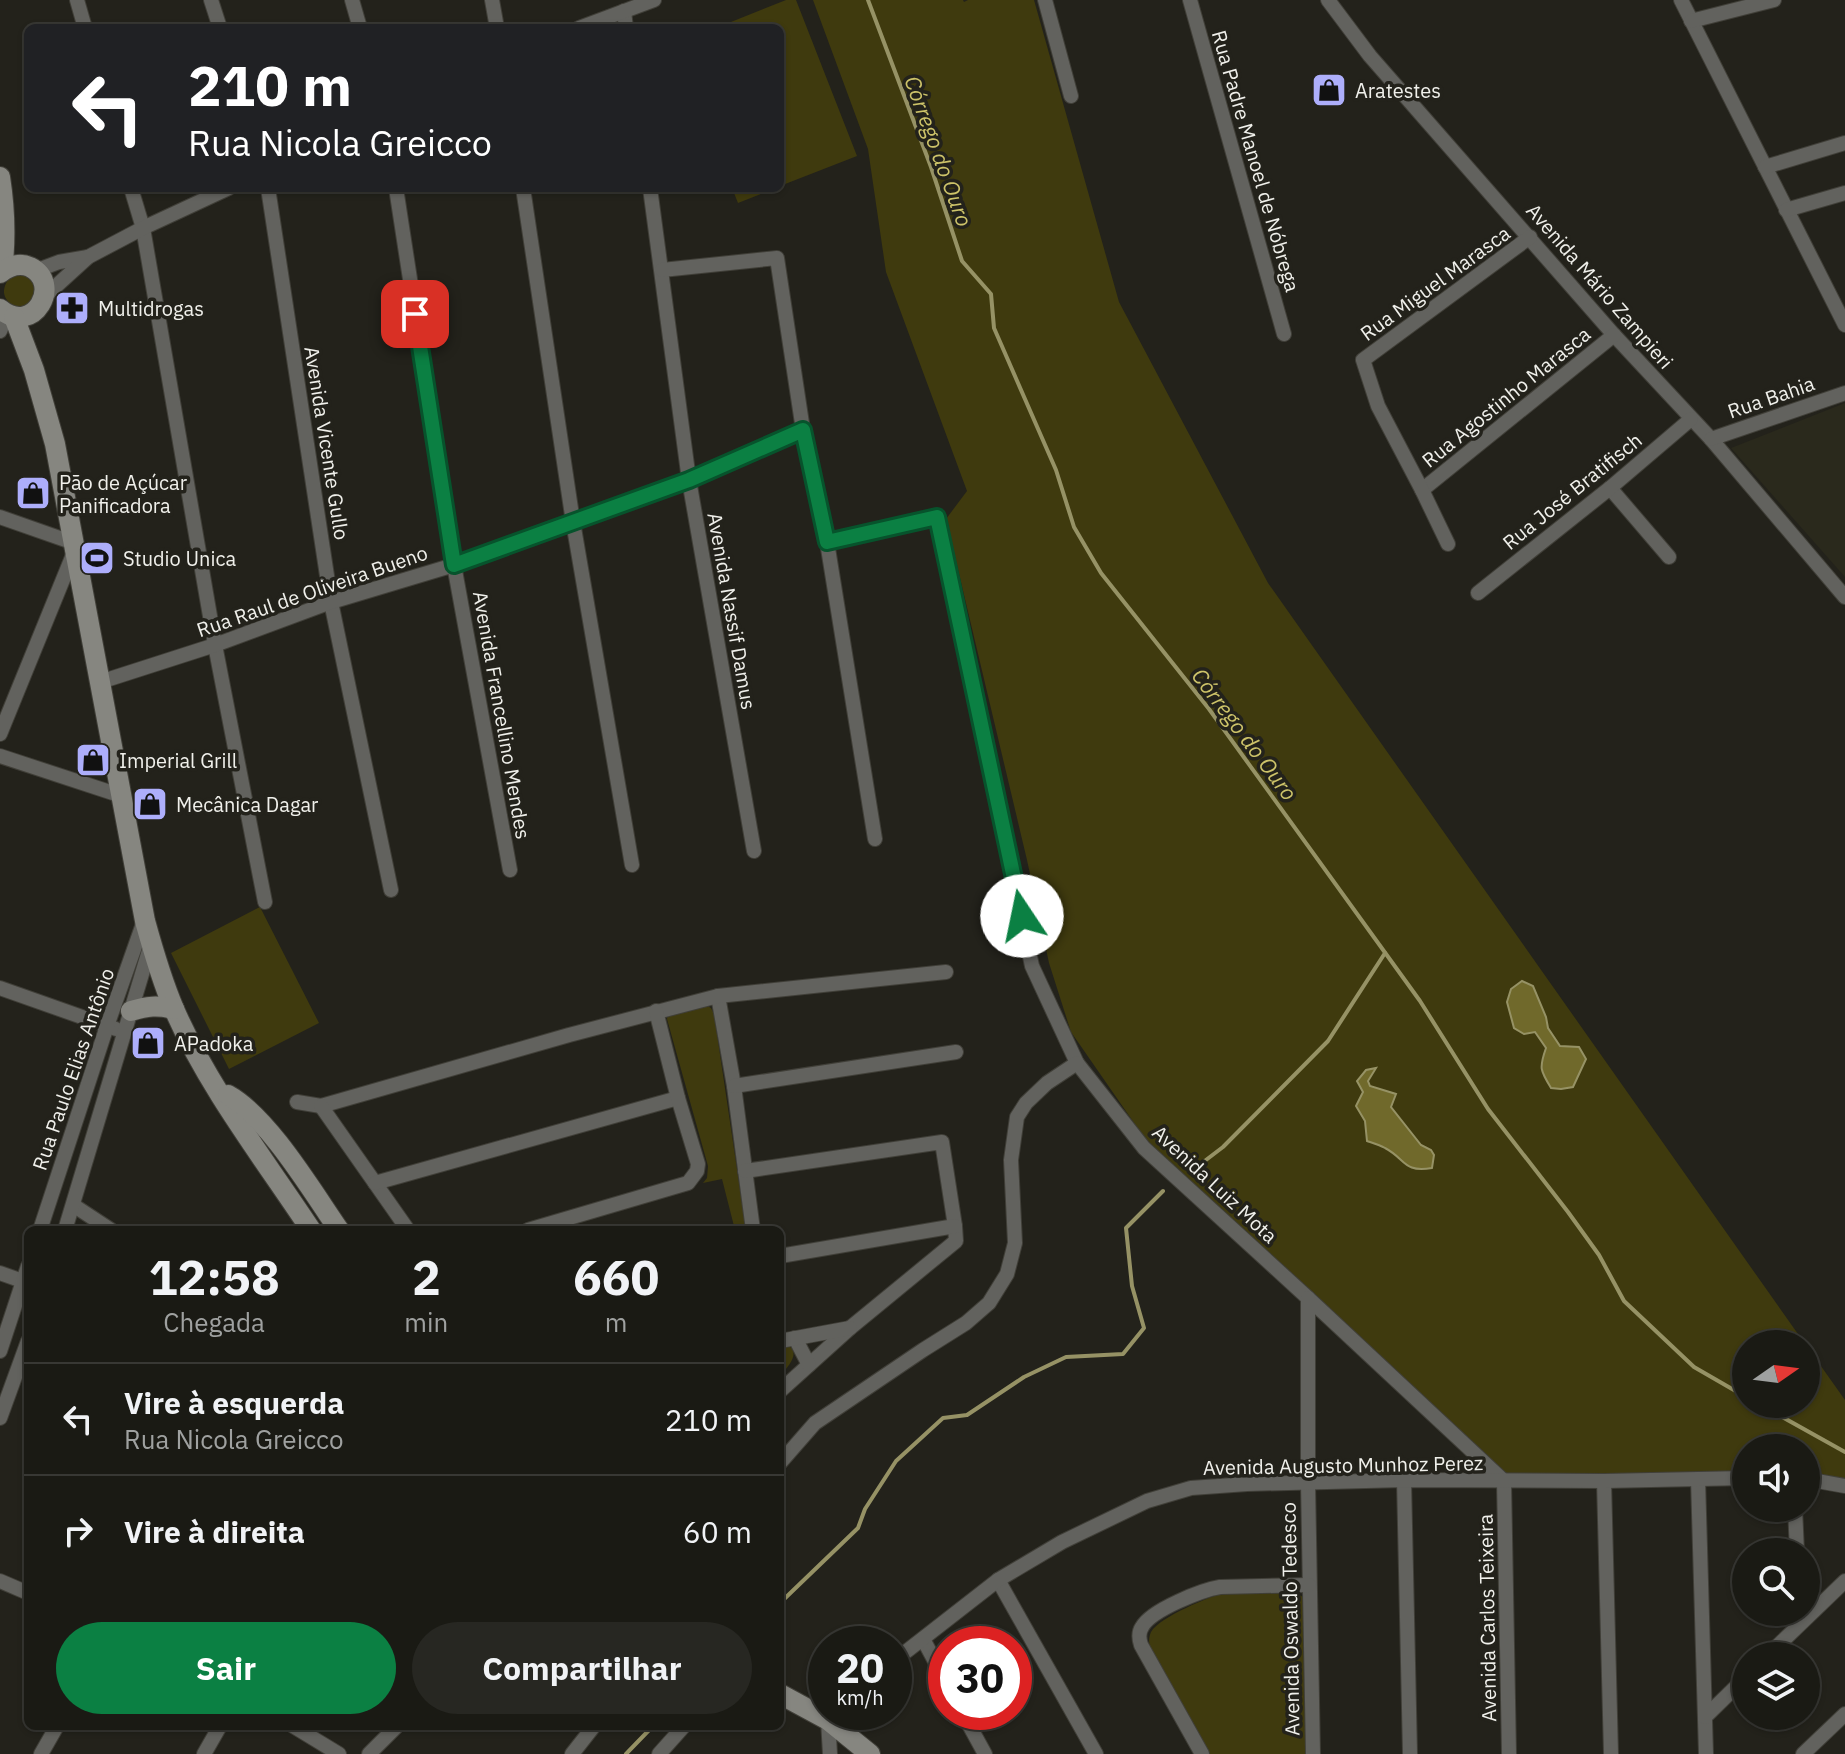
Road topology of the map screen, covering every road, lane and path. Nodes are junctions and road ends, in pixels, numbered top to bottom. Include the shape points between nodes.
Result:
1 (77, 0) edge
2 (211, 0) edge
3 (352, 0) edge
4 (492, 0) edge
5 (654, 0) edge
6 (1045, 0) edge
7 (1190, 0) edge
8 (1328, 0) edge
9 (1681, 0) edge
10 (1774, 0) edge
11 (1751, 3) edge
12 (624, 11) junction
13 (1691, 21) junction
14 (84, 24) edge
15 (219, 24) edge
16 (359, 24) edge
17 (496, 24) edge
18 (590, 24) edge
19 (626, 24) edge
20 (1071, 96) dead end
21 (1845, 143) edge
22 (1765, 167) junction
23 (0, 177) edge
24 (132, 192) edge
25 (220, 192) edge
26 (269, 192) edge
27 (397, 192) edge
28 (524, 192) edge
29 (651, 192) edge
30 (1845, 193) edge
31 (4, 200) junction
32 (1786, 210) junction
33 (143, 228) junction
34 (1530, 237) junction
35 (88, 257) junction
36 (33, 269) junction
37 (662, 270) junction
38 (1, 272) edge
39 (41, 302) junction
40 (5, 318) edge
41 (1845, 325) edge
42 (1284, 334) dead end
43 (1614, 335) junction
44 (34, 370) junction
45 (1845, 393) edge
46 (1691, 419) junction
47 (803, 430) junction
48 (1711, 439) junction
49 (689, 480) junction
50 (1610, 488) junction
51 (1422, 490) junction
52 (0, 517) edge
53 (573, 522) junction
54 (827, 542) junction
55 (1448, 544) dead end
56 (75, 546) junction
57 (1669, 557) dead end
58 (454, 565) junction
59 (1478, 593) dead end
60 (1845, 597) edge
61 (331, 602) junction
62 (215, 645) junction
63 (100, 682) junction
64 (0, 734) edge
65 (0, 756) edge
66 (122, 796) junction
67 (875, 839) dead end
68 (754, 851) dead end
69 (632, 865) dead end
70 (510, 870) dead end
71 (391, 890) dead end
72 (265, 902) dead end
73 (145, 921) junction
74 (151, 944) junction
75 (946, 972) dead end
76 (0, 988) edge
77 (718, 996) junction
78 (174, 1009) junction
79 (131, 1011) junction
80 (656, 1011) junction
81 (107, 1026) junction
82 (124, 1032) junction
83 (956, 1052) dead end
84 (1077, 1063) junction
85 (734, 1086) junction
86 (217, 1090) junction
87 (678, 1098) junction
88 (297, 1102) dead end
89 (321, 1106) junction
90 (745, 1171) junction
91 (375, 1183) junction
92 (73, 1205) junction
93 (41, 1226) edge
94 (66, 1226) edge
95 (105, 1226) edge
96 (308, 1226) edge
97 (336, 1226) edge
98 (405, 1226) edge
99 (542, 1226) edge
100 (752, 1226) edge
101 (955, 1226) junction
102 (784, 1255) edge
103 (0, 1273) edge
104 (24, 1282) edge
105 (24, 1285) edge
106 (1308, 1298) junction
107 (850, 1328) junction
108 (788, 1339) edge
109 (0, 1351) edge
110 (24, 1352) edge
111 (809, 1365) junction
112 (784, 1387) edge
113 (0, 1418) edge
114 (784, 1458) edge
115 (1732, 1478) edge
116 (1698, 1479) junction
117 (1404, 1480) junction
118 (1504, 1481) junction
119 (1604, 1481) junction
120 (1820, 1482) edge
121 (1308, 1483) junction
122 (1845, 1486) edge
123 (998, 1580) junction
124 (0, 1581) edge
125 (1845, 1581) edge
126 (1309, 1585) junction
127 (24, 1591) edge
128 (1820, 1601) edge
129 (1792, 1626) edge
130 (923, 1639) junction
131 (1779, 1642) edge
132 (912, 1647) edge
133 (928, 1648) edge
134 (1732, 1691) edge
135 (784, 1696) edge
136 (808, 1706) edge
137 (1845, 1714) edge
138 (1705, 1717) junction
139 (55, 1730) edge
140 (218, 1730) edge
141 (300, 1730) edge
142 (393, 1730) edge
143 (591, 1730) edge
144 (680, 1730) edge
145 (831, 1730) edge
146 (846, 1730) edge
147 (972, 1730) edge
148 (41, 1754) edge
149 (204, 1754) edge
150 (339, 1754) edge
151 (369, 1754) edge
152 (572, 1754) edge
153 (659, 1754) edge
154 (830, 1754) edge
155 (870, 1754) edge
156 (985, 1754) edge
157 (1096, 1754) edge
158 (1202, 1754) edge
159 (1313, 1754) edge
160 (1410, 1754) edge
161 (1509, 1754) edge
162 (1611, 1754) edge
163 (1706, 1754) edge
164 (1803, 1754) edge

1 - 14 street
2 - 15 street
3 - 16 street
4 - 17 street
5 - 12 street
6 - 20 street
7 - 42 street, Rua Padre Manoel de Nóbrega
8 - 34 street, Avenida Mário Zampieri via 1370,56
9 - 13 street
10 - 11 street
11 - 13 street
12 - 18 street
12 - 19 street
13 - 22 street
21 - 22 street
22 - 32 street
23 - 31 street
24 - 33 street
25 - 33 street
26 - 61 street, Avenida Vicente Gullo
27 - 58 street, Avenida Francellino Mendes
28 - 53 street
29 - 37 street, Avenida Nassif Damus
30 - 32 street
31 - 36 street
31 - 38 street
32 - 41 street
33 - 35 street
33 - 62 street
34 - 43 street, Avenida Mário Zampieri
34 - 51 street, Rua Miguel Marasca via 1363,360 1378,406
35 - 36 street
35 - 39 street
36 - 38 street via 16,265
36 - 39 street via 43,283
37 - 47 street via 777,258
37 - 49 street, Avenida Nassif Damus
39 - 40 street via 31,314
39 - 44 street
40 - 44 street
43 - 46 street, Avenida Mário Zampieri
43 - 51 street, Rua Agostinho Marasca
44 - 56 street
45 - 48 street, Rua Bahia
46 - 48 street, Avenida Mário Zampieri
46 - 50 street, Rua José Bratifisch
47 - 49 street, Rua Raul de Oliveira Bueno
47 - 54 street
48 - 60 street, Avenida Mário Zampieri
49 - 53 street, Rua Raul de Oliveira Bueno
49 - 68 street, Avenida Nassif Damus
50 - 57 street
50 - 59 street, Rua José Bratifisch
51 - 55 street
52 - 56 street
53 - 58 street, Rua Raul de Oliveira Bueno
53 - 69 street
54 - 67 street
54 - 84 street, Avenida Luiz Mota via 937,517 1032,966
56 - 63 street
56 - 64 street
58 - 61 street, Rua Raul de Oliveira Bueno
58 - 70 street, Avenida Francellino Mendes
61 - 62 street, Rua Raul de Oliveira Bueno
61 - 71 street, Avenida Vicente Gullo
62 - 63 street, Rua Raul de Oliveira Bueno
62 - 72 street
63 - 66 street
65 - 66 street
66 - 73 street
73 - 74 street
73 - 81 street, Rua Paulo Elias Antônio
74 - 78 street
74 - 79 street, Rua Paulo Elias Antônio
75 - 77 street
76 - 81 street
77 - 80 street
77 - 85 street
78 - 79 street via 158,1005
78 - 86 street
79 - 82 street, Rua Paulo Elias Antônio
80 - 87 street
80 - 89 street
81 - 82 street
81 - 93 street, Rua Paulo Elias Antônio
82 - 92 street, Rua Paulo Elias Antônio
83 - 85 street
84 - 106 street, Avenida Luiz Mota via 1144,1148
84 - 114 street via 1047,1083 1017,1117 1011,1160 1015,1243 1007,1274 989,1303 815,1423
85 - 90 street
86 - 96 street
86 - 97 street via 241,1103 277,1142
87 - 91 street
87 - 99 street via 698,1164 688,1183
88 - 89 street
89 - 91 street
90 - 100 street
90 - 101 street via 942,1142
91 - 98 street
92 - 94 street, Rua Paulo Elias Antônio
92 - 95 street
101 - 102 street
101 - 107 street via 956,1241
103 - 104 street
105 - 109 street
106 - 118 street, Avenida Luiz Mota
106 - 121 street, Avenida Oswaldo Tedesco
107 - 108 street
107 - 111 street
108 - 111 street
110 - 113 street
111 - 112 street
115 - 116 street, Avenida Augusto Munhoz Perez
116 - 119 street, Avenida Augusto Munhoz Perez
116 - 138 street
117 - 118 street, Avenida Augusto Munhoz Perez
117 - 121 street, Avenida Augusto Munhoz Perez
117 - 160 street
118 - 119 street, Avenida Augusto Munhoz Perez
118 - 161 street, Avenida Carlos Teixeira
119 - 162 street
120 - 122 street
121 - 123 street, Avenida Augusto Munhoz Perez via 1191,1488 1147,1501
121 - 126 street, Avenida Oswaldo Tedesco
123 - 130 street, Avenida Augusto Munhoz Perez
123 - 157 street
124 - 127 street
125 - 128 street
126 - 158 street via 1207,1589 1144,1623 1141,1645
126 - 159 street, Avenida Oswaldo Tedesco
129 - 131 street
130 - 132 street, Avenida Augusto Munhoz Perez
130 - 133 street
134 - 138 street
135 - 136 street
137 - 164 street
138 - 163 street
139 - 148 street
140 - 149 street
141 - 150 street
142 - 151 street
143 - 152 street
144 - 153 street
145 - 154 street
146 - 155 street
147 - 156 street

